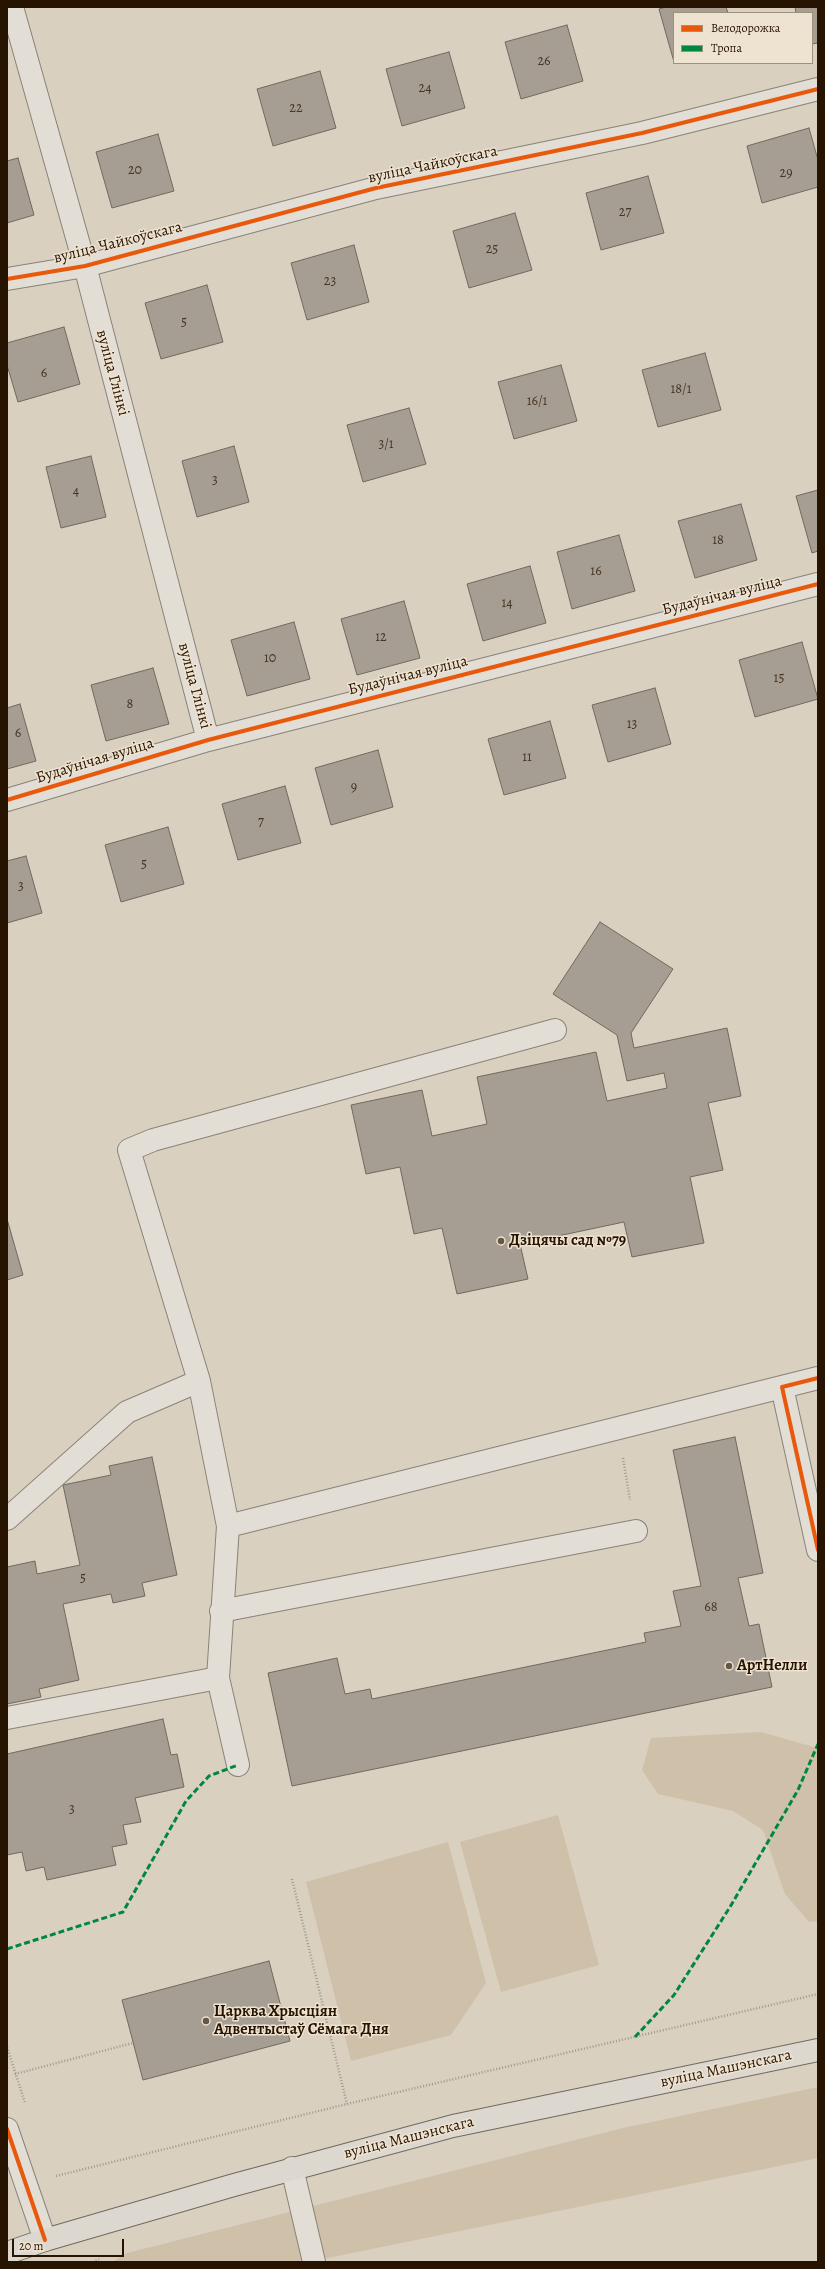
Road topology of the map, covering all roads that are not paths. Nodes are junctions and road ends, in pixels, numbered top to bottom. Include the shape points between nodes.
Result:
1 (12, 7) edge
2 (818, 89) edge
3 (85, 266) junction
4 (7, 279) edge
5 (818, 584) edge
6 (208, 740) junction
7 (7, 800) edge
8 (555, 1030) dead end
9 (818, 1378) edge
10 (199, 1381) junction
11 (782, 1387) junction
12 (7, 1519) edge
13 (228, 1526) junction
14 (636, 1531) road end
15 (818, 1550) edge
16 (221, 1611) junction
17 (218, 1678) junction
18 (7, 1718) edge
19 (238, 1765) dead end
20 (818, 2050) edge
21 (7, 2129) edge
22 (292, 2168) junction
23 (45, 2240) junction
24 (7, 2253) edge
25 (314, 2262) edge

1 - 3 street, вуліца Глінкі
2 - 3 street, вуліца Чайкоўскага via 642,133 376,188
3 - 4 street, вуліца Чайкоўскага
3 - 6 street, вуліца Глінкі
5 - 6 street, Будаўнічая вуліца
6 - 7 street, Будаўнічая вуліца
8 - 10 street via 153,1140 129,1150
9 - 11 street
10 - 12 street via 127,1412
10 - 13 street
11 - 13 street
11 - 15 street
13 - 16 street
14 - 16 street
16 - 17 street
17 - 18 street
17 - 19 street
20 - 22 main road, вуліца Машэнскага via 452,2126
21 - 23 street
22 - 23 main road, вуліца Машэнскага
22 - 25 street
23 - 24 main road, вуліца Машэнскага

